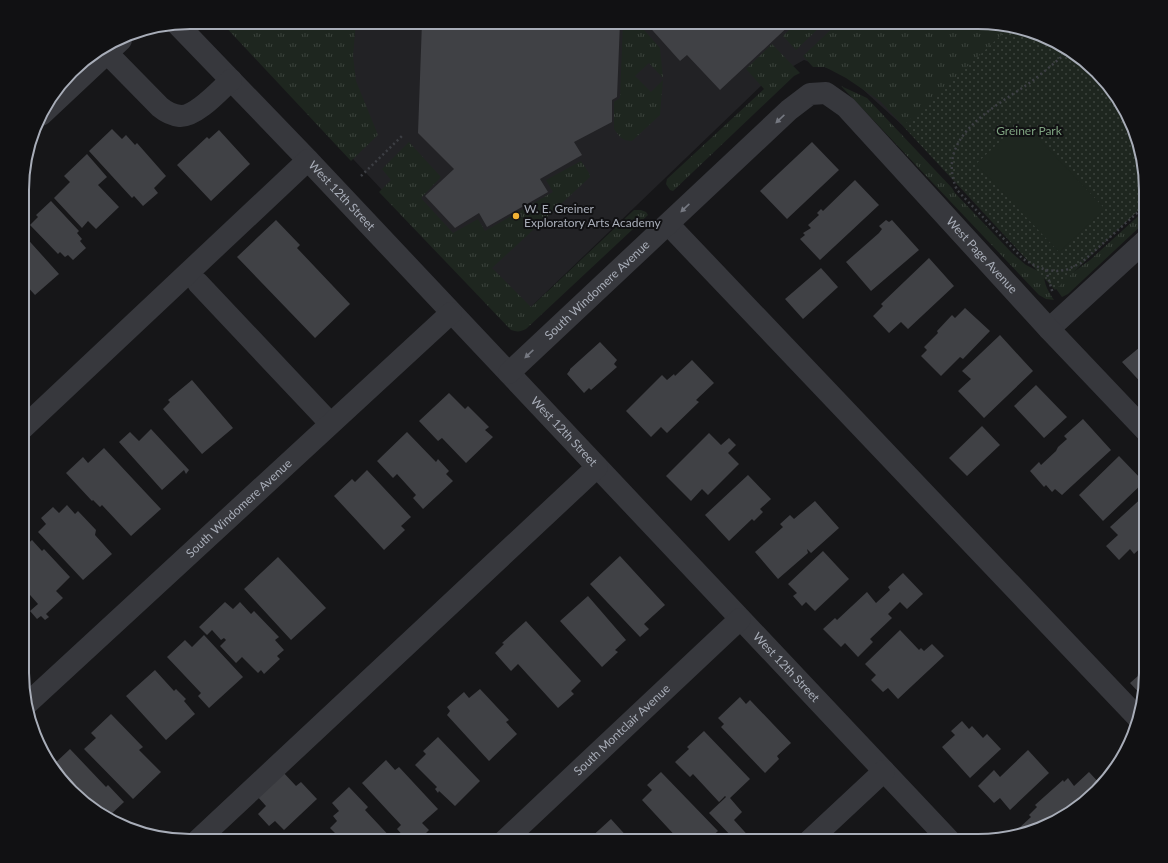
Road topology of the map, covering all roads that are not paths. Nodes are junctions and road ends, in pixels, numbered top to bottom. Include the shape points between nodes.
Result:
1 (182, 29) edge
2 (115, 48) edge
3 (108, 52) edge
4 (231, 80) junction
5 (810, 94) joint
6 (56, 101) edge
7 (308, 160) junction
8 (668, 224) junction
9 (1139, 246) edge
10 (198, 283) dead end
11 (451, 313) junction
12 (1050, 329) junction
13 (509, 373) junction
14 (29, 422) edge
15 (330, 423) junction
16 (1139, 424) edge
17 (597, 467) junction
18 (740, 619) junction
19 (31, 700) edge
20 (1134, 714) edge
21 (884, 770) junction
22 (204, 834) edge
23 (511, 834) edge
24 (816, 834) edge
25 (943, 834) edge

1 - 4 street, West 12th Street
2 - 4 street via 160,107 170,114 182,116 200,109
3 - 6 street
4 - 7 street, West 12th Street
5 -> 8 street, South Windomere Avenue via 789,110
5 - 12 street, West Page Avenue via 826,93 846,107
7 - 11 street, West 12th Street
7 - 14 street
8 -> 13 street, South Windomere Avenue
8 - 20 street
9 - 12 street
10 - 15 street
11 - 13 street, West 12th Street
11 - 15 street, South Windomere Avenue
12 - 16 street, West Page Avenue
13 - 17 street, West 12th Street
15 - 19 street, South Windomere Avenue
17 - 18 street, West 12th Street
17 - 22 street
18 - 21 street, West 12th Street
18 - 23 street, South Montclair Avenue
21 - 24 street
21 - 25 street, West 12th Street

